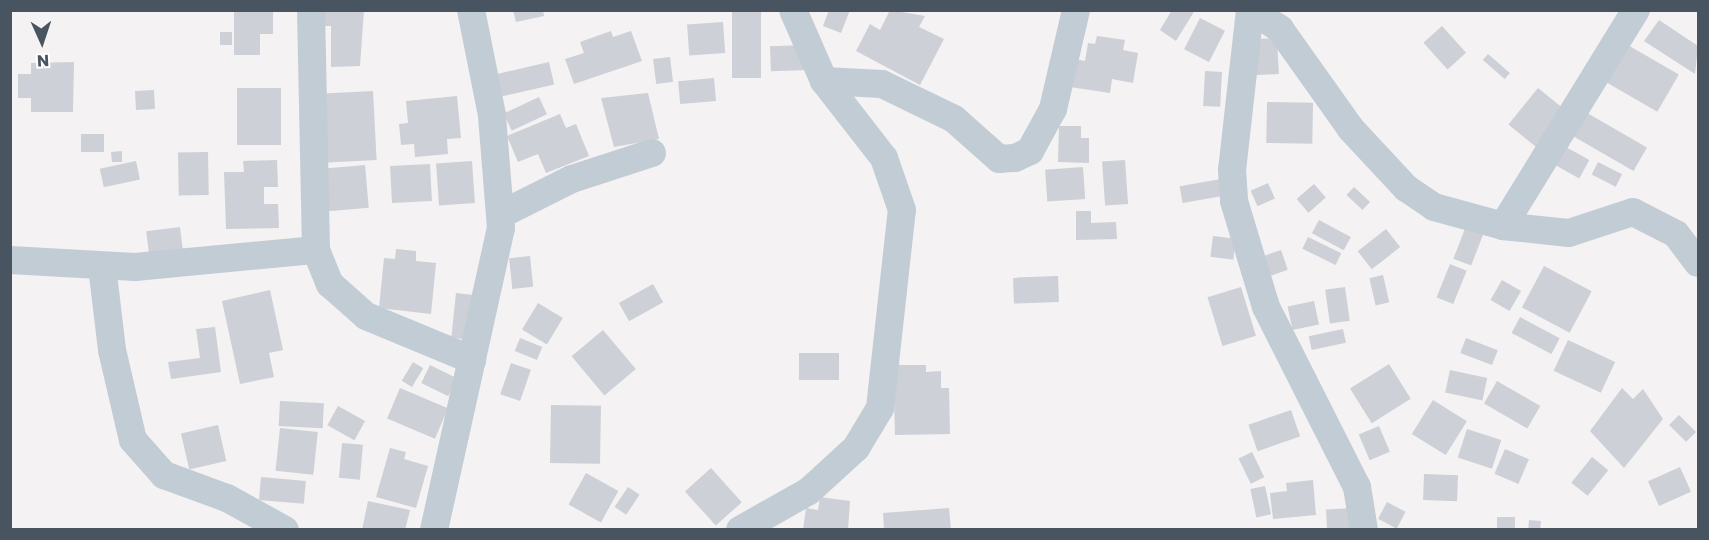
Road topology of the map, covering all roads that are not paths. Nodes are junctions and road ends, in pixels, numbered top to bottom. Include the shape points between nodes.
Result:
1 (311, 10) edge
2 (471, 10) edge
3 (793, 10) edge
4 (1076, 10) edge
5 (1251, 10) edge
6 (1636, 10) edge
7 (824, 81) junction
8 (652, 153) dead end
9 (502, 214) junction
10 (1503, 226) junction
11 (316, 250) junction
12 (10, 260) edge
13 (1698, 263) edge
14 (102, 266) junction
15 (472, 360) junction
16 (285, 530) edge
17 (434, 530) edge
18 (740, 530) edge
19 (1364, 530) edge

1 - 11 street
2 - 9 street via 492,115
3 - 7 street
4 - 7 street via 1053,109 1030,151 1015,158 999,159 954,119 882,84
5 - 10 street via 1280,29 1351,129 1406,188 1434,207
5 - 19 street via 1232,170 1234,201 1266,306 1358,487
6 - 10 street
7 - 18 street via 884,158 902,210 880,408 856,448 809,491
8 - 9 street via 572,179
9 - 15 street
10 - 13 street via 1569,234 1634,212 1676,234
11 - 14 street via 284,257
11 - 15 street via 330,284 366,316
12 - 14 street
14 - 16 street via 112,350 139,448 164,475 227,498
15 - 17 street

